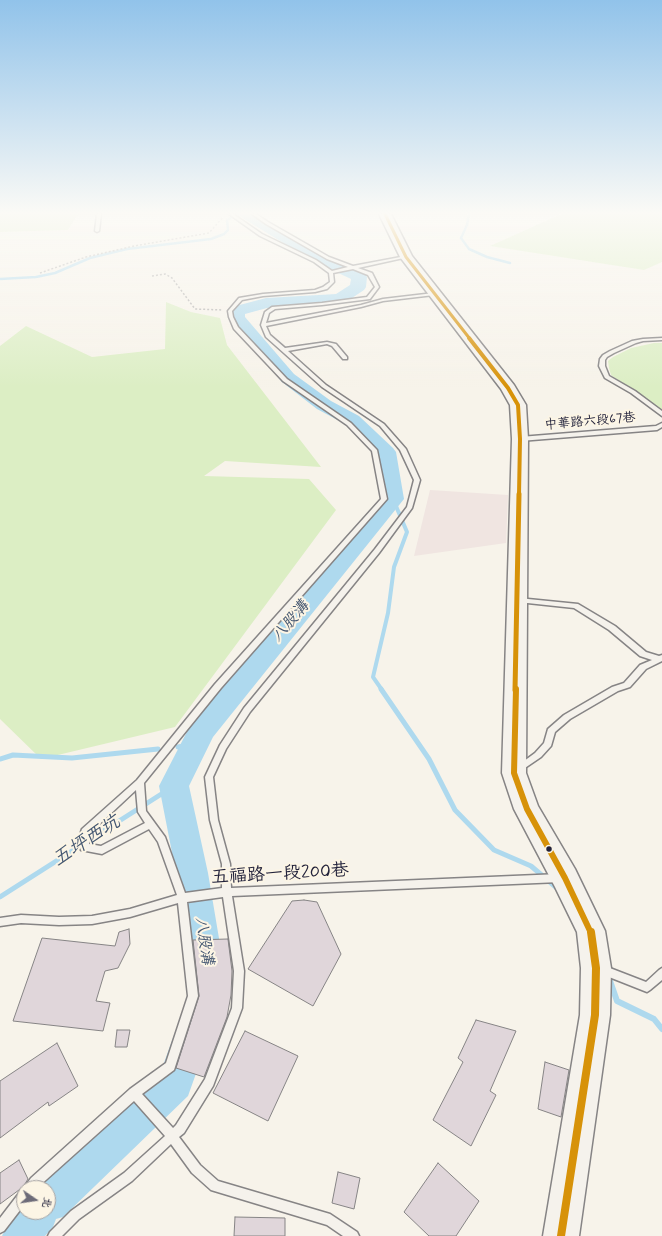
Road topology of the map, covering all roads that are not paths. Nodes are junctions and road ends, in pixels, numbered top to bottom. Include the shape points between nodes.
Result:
1 (331, 272) edge
2 (364, 272) edge
3 (417, 272) edge
4 (371, 294) junction
5 (434, 294) junction
6 (383, 300) junction
7 (263, 325) junction
8 (662, 339) edge
9 (284, 350) junction
10 (345, 358) dead end
11 (662, 414) edge
12 (662, 425) edge
13 (520, 439) junction
14 (518, 600) junction
15 (661, 659) edge
16 (514, 773) junction
17 (140, 782) junction
18 (151, 824) junction
19 (565, 878) junction
20 (227, 892) junction
21 (182, 898) junction
22 (0, 922) edge
23 (596, 968) junction
24 (662, 973) edge
25 (134, 1093) junction
26 (172, 1136) junction
27 (37, 1180) edge
28 (16, 1206) edge
29 (0, 1227) edge
30 (54, 1236) edge
31 (353, 1236) edge
32 (561, 1236) edge

1 - 17 lane via 332,282 325,288 241,299 230,311 236,328 285,380 349,424 375,451 384,498 218,686
2 - 4 lane via 370,274 377,287
3 - 5 main road
4 - 6 lane
4 - 7 lane via 368,298 274,308 267,312
5 - 6 lane
5 - 13 main road via 508,388 518,405
6 - 7 lane
7 - 9 lane via 268,336
8 - 11 lane, 中華路六段67巷 via 634,342 612,352 602,360 607,377 633,392
9 - 10 lane via 327,343 334,344
9 - 20 lane via 324,386 382,425 404,449 417,480 406,513 247,710 223,747 209,777 214,820 226,864
12 - 13 lane, 中華路六段67巷 via 656,428
13 - 14 main road
14 - 15 lane via 576,606 612,628 643,654
14 - 16 main road
15 - 16 lane via 643,667 627,685 615,689 567,717 551,731 548,744 538,755
16 - 19 main road via 527,809
17 - 18 lane via 142,812
17 - 18 lane via 85,832 84,847 102,850
18 - 21 lane via 162,840
19 - 20 lane, 五福路一段200巷
19 - 23 main road via 591,931
20 - 21 lane, 五福路一段200巷
20 - 26 lane via 239,971 237,1008 209,1082 180,1129
21 - 22 lane, 五福路一段200巷 via 130,913 92,920 21,919
21 - 25 lane via 193,996 170,1066
23 - 24 lane via 647,987
23 - 32 main road via 595,1015
25 - 26 lane
25 - 27 lane
26 - 30 lane via 128,1178 75,1215
26 - 31 lane via 196,1169 215,1186 330,1220
28 - 29 lane

